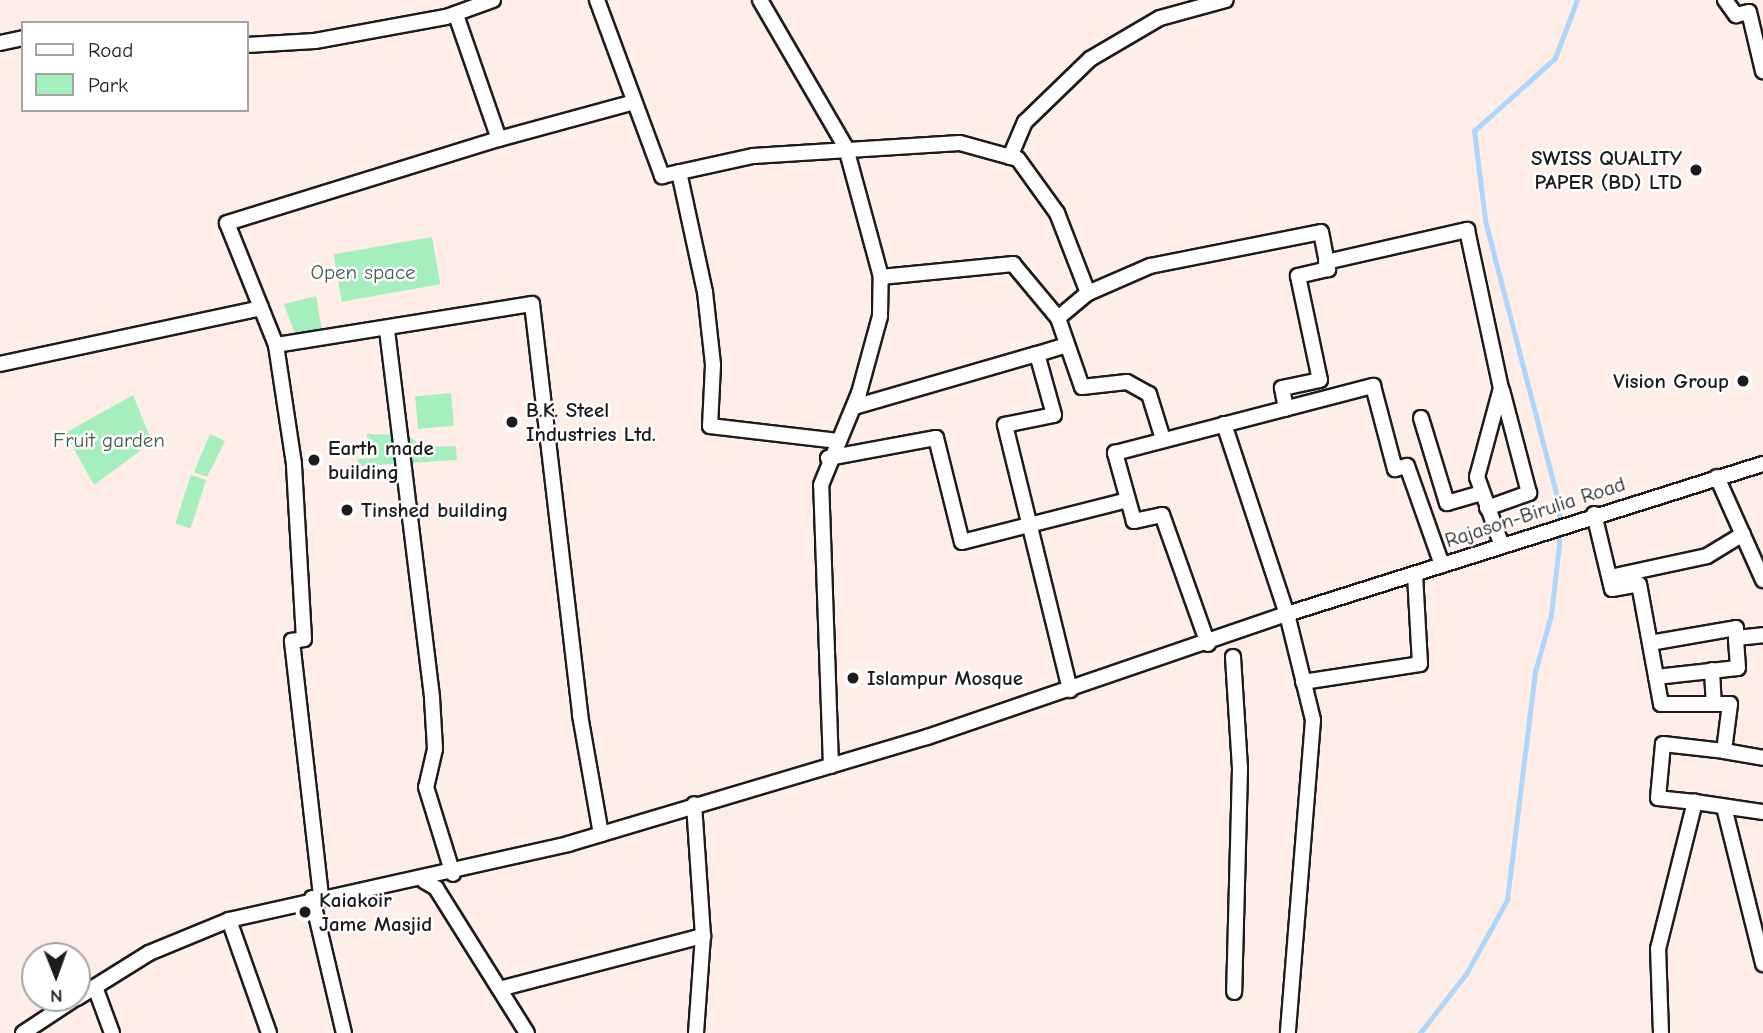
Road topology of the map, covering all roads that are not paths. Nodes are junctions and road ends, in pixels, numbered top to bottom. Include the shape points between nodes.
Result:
1 (493, 0) edge
2 (597, 0) edge
3 (760, 0) edge
4 (1226, 0) edge
5 (1725, 0) edge
6 (456, 15) junction
7 (21, 38) edge
8 (0, 43) edge
9 (248, 45) edge
10 (1763, 71) edge
11 (634, 102) junction
12 (499, 139) junction
13 (846, 148) junction
14 (1010, 157) junction
15 (679, 172) junction
16 (1326, 262) junction
17 (881, 277) junction
18 (1088, 293) junction
19 (261, 308) junction
20 (1058, 318) junction
21 (387, 330) junction
22 (276, 345) junction
23 (1067, 345) junction
24 (1037, 354) junction
25 (0, 364) edge
26 (1501, 388) junction
27 (854, 407) junction
28 (1286, 409) junction
29 (1421, 418) dead end
30 (1224, 424) junction
31 (1162, 436) junction
32 (838, 442) junction
33 (828, 458) junction
34 (1763, 464) edge
35 (1717, 477) junction
36 (1128, 500) junction
37 (1484, 500) junction
38 (1594, 514) junction
39 (1027, 525) junction
40 (1743, 534) junction
41 (1502, 545) junction
42 (1442, 565) junction
43 (1415, 574) junction
44 (1609, 577) junction
45 (1763, 580) edge
46 (1287, 614) junction
47 (1763, 635) edge
48 (1736, 638) junction
49 (1650, 643) junction
50 (1208, 645) junction
51 (1233, 657) dead end
52 (1712, 670) junction
53 (1656, 677) junction
54 (1303, 682) junction
55 (1070, 690) junction
56 (1714, 704) junction
57 (1724, 751) junction
58 (1763, 758) edge
59 (831, 766) junction
60 (1695, 802) junction
61 (694, 804) junction
62 (1724, 807) junction
63 (1763, 812) edge
64 (601, 834) junction
65 (453, 874) junction
66 (424, 881) junction
67 (316, 897) junction
68 (229, 920) junction
69 (703, 936) junction
70 (1763, 964) edge
71 (95, 987) junction
72 (503, 988) junction
73 (91, 989) edge
74 (1234, 992) dead end
75 (55, 1012) edge
76 (23, 1033) edge
77 (112, 1033) edge
78 (269, 1033) edge
79 (344, 1033) edge
80 (527, 1033) edge
81 (696, 1033) edge
82 (1288, 1033) edge
83 (1661, 1033) edge

1 - 6 street
2 - 11 street
3 - 13 street
4 - 14 street via 1160,18 1090,59 1025,122
5 - 10 street via 1736,15 1749,12
6 - 9 street via 315,41
6 - 12 street
7 - 8 street
11 - 12 street
11 - 15 street via 662,176
12 - 19 street via 228,223
13 - 14 street via 960,143
13 - 15 street via 753,156
13 - 17 street
14 - 18 street via 1058,213
15 - 32 street via 705,292 713,365 710,426
16 - 18 street via 1321,232 1150,266
16 - 26 street via 1467,230
16 - 28 street via 1328,269 1298,276 1320,380 1282,388
17 - 20 street via 1013,264
17 - 27 street via 880,316
18 - 20 street
19 - 22 street
19 - 25 street
20 - 23 street
21 - 22 street
21 - 64 street via 531,304 580,715
21 - 65 street via 432,698 435,749 426,787
22 - 67 street via 294,464 304,639 292,641
23 - 24 street
23 - 31 street via 1082,387 1127,382 1149,394
24 - 27 street
24 - 39 street via 1054,415 1005,425
26 - 37 street via 1477,477
26 - 37 street via 1529,493
27 - 32 street
28 - 30 street
28 - 42 street via 1373,386 1395,469 1408,466
29 - 37 street via 1447,503
30 - 31 street
30 - 46 street
31 - 36 street via 1115,453
32 - 33 street
33 - 39 street via 936,438 962,542
33 - 59 street via 821,485
34 - 35 street, Rajason-Birulia Road
35 - 38 street, Rajason-Birulia Road
35 - 40 street
36 - 39 street
36 - 50 street via 1134,521 1162,515
37 - 41 street
38 - 41 street, Rajason-Birulia Road
38 - 44 street
39 - 55 street
40 - 44 street via 1707,556
40 - 45 street
41 - 42 street, Rajason-Birulia Road
42 - 43 street, Rajason-Birulia Road
43 - 46 street, Rajason-Birulia Road
43 - 54 street via 1420,664
44 - 49 street via 1612,589 1639,584
46 - 50 street, Rajason-Birulia Road
46 - 54 street
47 - 48 street
48 - 49 street via 1736,628
48 - 52 street via 1738,668
49 - 53 street
50 - 55 street, Rajason-Birulia Road
51 - 74 street via 1240,769
52 - 53 street
52 - 56 street
53 - 56 street via 1661,704
54 - 82 street via 1313,720
55 - 59 street, Rajason-Birulia Road
56 - 57 street via 1730,704
57 - 58 street
57 - 60 street via 1663,744 1658,798
59 - 61 street, Rajason-Birulia Road
60 - 62 street
60 - 83 street via 1658,949
61 - 64 street, Rajason-Birulia Road
61 - 69 street
62 - 63 street
62 - 70 street
64 - 65 street, Rajason-Birulia Road
65 - 66 street, Rajason-Birulia Road
66 - 67 street, Rajason-Birulia Road
66 - 72 street via 436,888
67 - 68 street, Rajason-Birulia Road
67 - 79 street
68 - 71 street, Rajason-Birulia Road via 149,953
68 - 78 street
69 - 72 street
69 - 81 street
71 - 73 street, Rajason-Birulia Road
71 - 77 street
72 - 80 street
75 - 76 street, Rajason-Birulia Road

